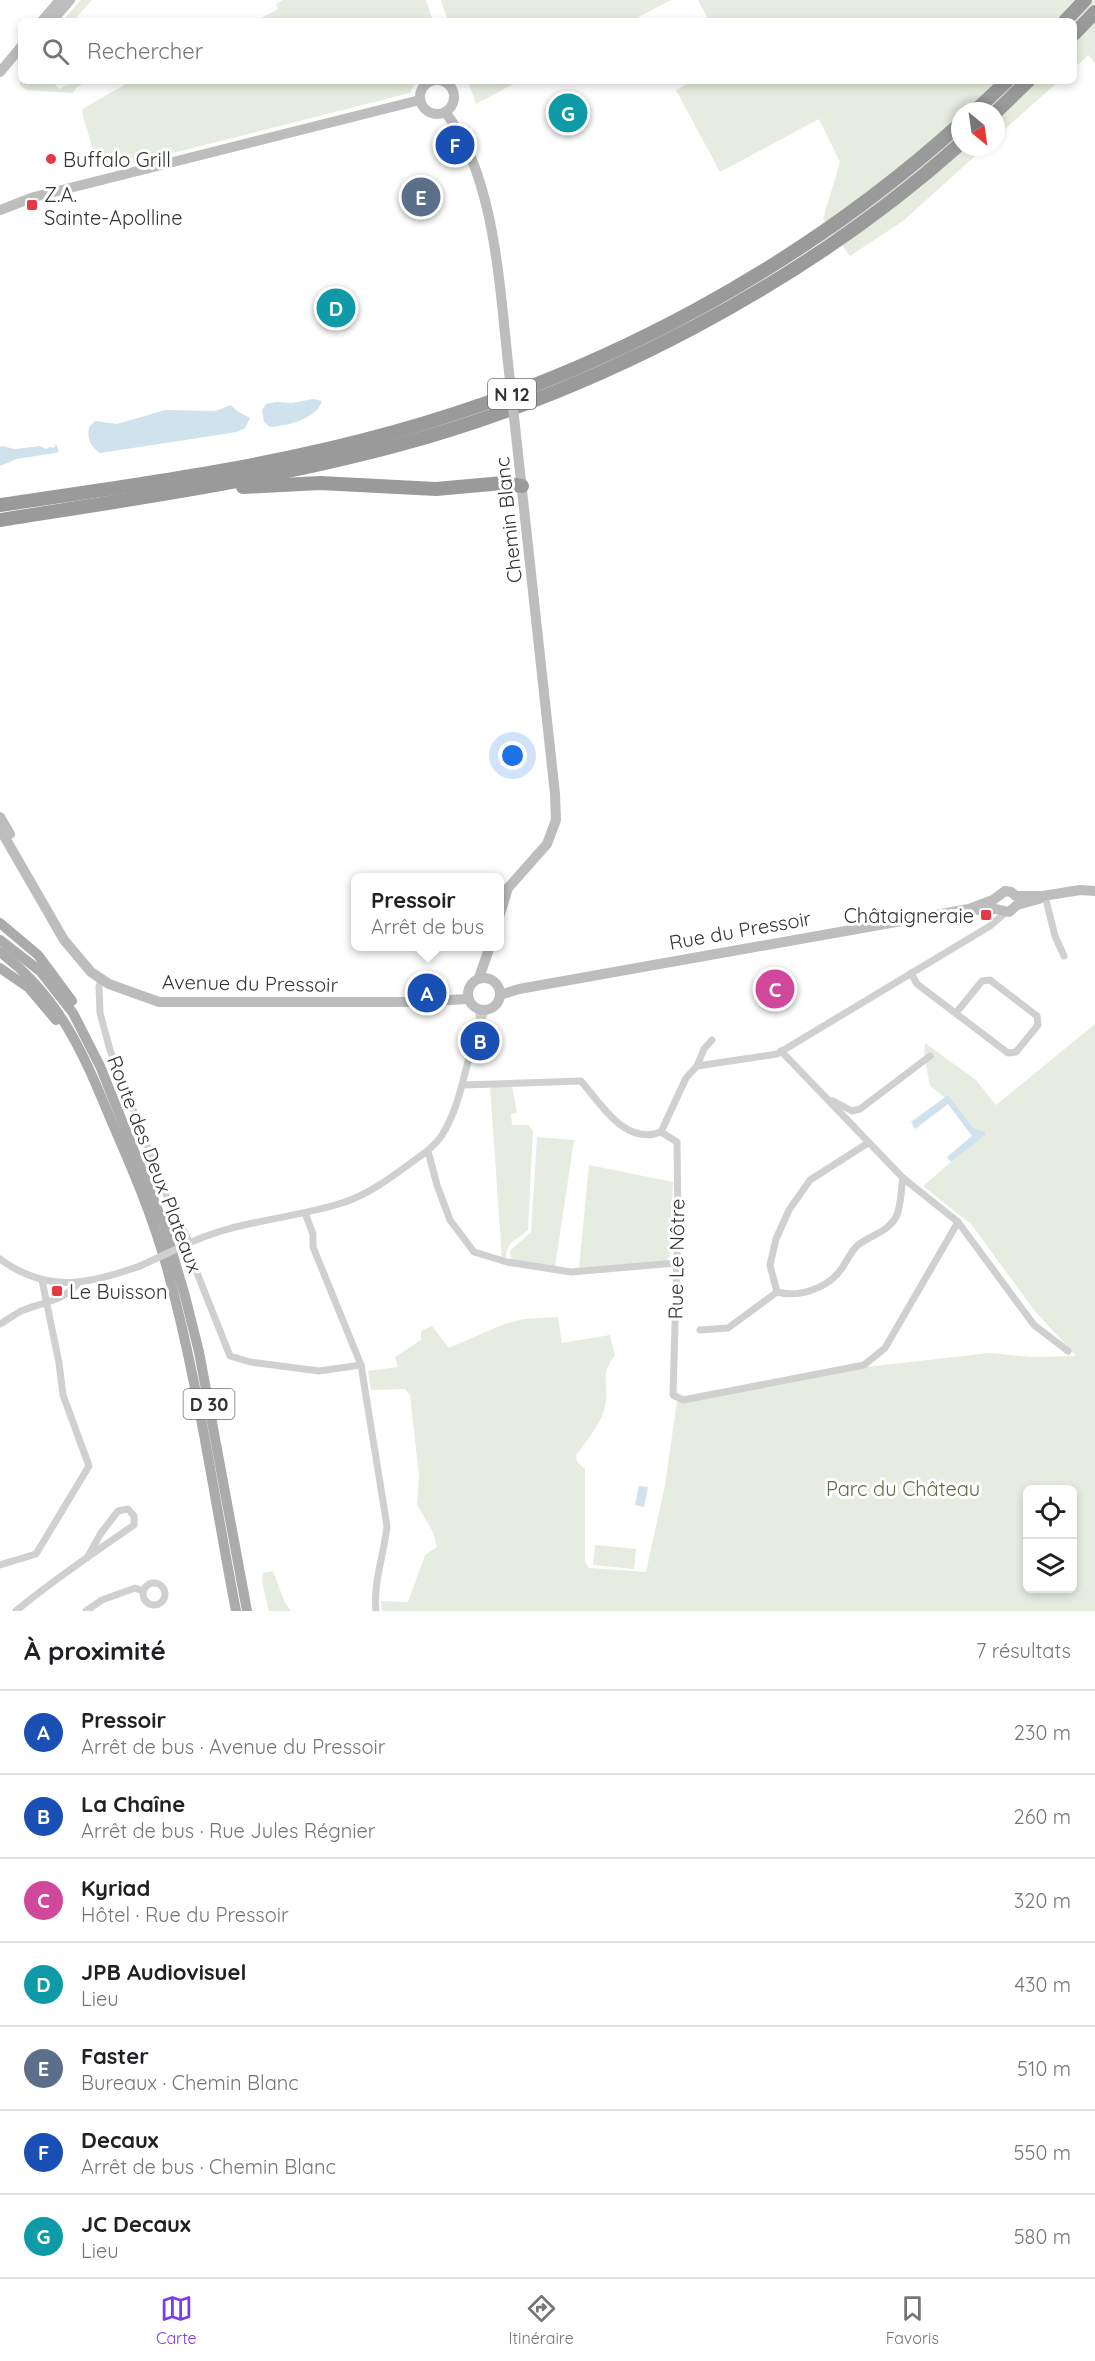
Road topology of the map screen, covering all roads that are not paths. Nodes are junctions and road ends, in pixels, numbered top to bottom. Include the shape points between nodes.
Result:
1 (60, 0) edge
2 (70, 0) edge
3 (1085, 0) edge
4 (1095, 12) edge
5 (45, 18) edge
6 (55, 18) edge
7 (1068, 18) edge
8 (1077, 31) edge
9 (18, 51) edge
10 (18, 61) edge
11 (0, 72) edge
12 (0, 82) edge
13 (428, 84) edge
14 (446, 84) edge
15 (1004, 84) edge
16 (1025, 84) edge
17 (420, 100) junction
18 (985, 102) edge
19 (1005, 103) edge
20 (445, 112) junction
21 (951, 132) edge
22 (951, 151) edge
23 (0, 210) edge
24 (522, 486) junction
25 (196, 488) junction
26 (0, 505) edge
27 (0, 520) edge
28 (0, 817) edge
29 (0, 829) edge
30 (32, 883) junction
31 (1095, 891) edge
32 (1044, 896) junction
33 (998, 897) junction
34 (504, 901) edge
35 (1016, 901) junction
36 (969, 909) junction
37 (1003, 910) junction
38 (0, 923) edge
39 (0, 940) edge
40 (488, 951) edge
41 (0, 952) edge
42 (1064, 956) dead end
43 (0, 968) edge
44 (911, 973) junction
45 (101, 979) junction
46 (491, 984) junction
47 (112, 985) junction
48 (468, 994) junction
49 (99, 1002) junction
50 (482, 1009) junction
51 (956, 1013) junction
52 (712, 1040) dead end
53 (781, 1051) junction
54 (930, 1056) dead end
55 (100, 1066) junction
56 (697, 1066) junction
57 (463, 1084) junction
58 (826, 1097) junction
59 (661, 1132) junction
60 (868, 1143) junction
61 (122, 1145) junction
62 (428, 1151) junction
63 (903, 1178) junction
64 (305, 1213) junction
65 (958, 1222) junction
66 (186, 1245) junction
67 (0, 1259) edge
68 (676, 1263) junction
69 (42, 1280) junction
70 (78, 1283) junction
71 (777, 1292) junction
72 (46, 1304) junction
73 (0, 1324) edge
74 (700, 1330) dead end
75 (1068, 1351) dead end
76 (361, 1365) junction
77 (87, 1558) junction
78 (0, 1565) edge
79 (143, 1592) dead end
80 (16, 1611) edge
81 (86, 1611) edge
82 (237, 1611) edge
83 (247, 1611) edge
84 (376, 1611) edge

1 - 5 street
2 - 6 street
3 - 7 highway
4 - 8 highway
9 - 11 street
10 - 12 street
13 - 17 street via 421,91
14 - 20 street via 453,96
15 - 18 highway
16 - 19 highway
17 - 20 street via 429,112
17 - 23 street via 34,197
20 - 24 street, Chemin Blanc, bridge via 478,177 490,221
21 - 26 highway, N 12 via 891,183 780,261 666,326 504,397 394,432 314,451 239,467
22 - 25 highway, N 12 via 898,195 785,274 672,338 594,375 508,409 400,444
24 - 25 highway via 503,483 436,489 320,483
24 - 34 street, Chemin Blanc via 556,820 547,844 508,888
25 - 27 highway, N 12
28 - 30 street, Avenue du Pressoir via 28,864
29 - 30 street, Avenue du Pressoir
30 - 45 street, Avenue du Pressoir via 64,940
31 - 32 street
32 - 35 street
32 - 42 street
33 - 35 street via 1008,891
33 - 36 street, Rue du Pressoir
33 - 37 street via 997,903
35 - 37 street via 1012,910
36 - 37 street, Rue du Pressoir
36 - 46 street, Rue du Pressoir via 519,989
37 - 44 street via 990,926
38 - 55 main road via 56,975 98,1050
39 - 55 main road, Route des Deux Plateaux / D 30 via 40,971 59,994 79,1023
40 - 46 street via 484,962
41 - 61 main road, Route des Deux Plateaux / D 30 via 34,981 64,1019 82,1050
43 - 61 main road via 29,988 58,1022 78,1056 110,1131
44 - 51 street via 917,984
44 - 53 street
45 - 47 street, Avenue du Pressoir
45 - 49 street
46 - 48 street, Avenue du Pressoir via 474,980
46 - 50 street via 495,1005
47 - 48 street, Avenue du Pressoir via 159,1002 451,1000
47 - 49 street
48 - 50 street
49 - 66 street via 110,1050
50 - 57 street
51 - 51 street via 1008,1053 1016,1052 1038,1025 1037,1016 990,980 982,981
52 - 56 street
53 - 56 street
53 - 58 street
54 - 58 street via 860,1109 852,1111
55 - 83 main road, Route des Deux Plateaux / D 30 via 158,1209 185,1296
56 - 59 street via 686,1078
57 - 59 street via 581,1081 631,1133 643,1136
57 - 62 street via 447,1127
58 - 60 street
59 - 68 street, Rue Le Nôtre via 677,1142
60 - 63 street
60 - 71 street via 810,1180 789,1210 770,1264
61 - 82 main road, Route des Deux Plateaux / D 30 via 154,1226 181,1322
62 - 64 street via 370,1190
62 - 68 street via 450,1220 474,1252 507,1262 571,1272
63 - 65 street
63 - 71 street via 897,1214 891,1225 857,1246 832,1280 809,1291 788,1295
64 - 66 street via 242,1224
64 - 76 street via 313,1247
65 - 68 street, Rue Le Nôtre via 885,1348 864,1365 683,1400 673,1395
65 - 75 street via 1034,1325
66 - 70 street, bridge via 140,1266
66 - 76 street via 230,1356 319,1371
67 - 69 street via 17,1271
69 - 70 street
69 - 72 street
70 - 72 street via 71,1292
71 - 74 street via 728,1328
72 - 73 street
72 - 78 street via 63,1395 89,1466 36,1554
76 - 84 street via 387,1526 378,1571
77 - 77 street via 134,1525 134,1516 128,1509 118,1511
77 - 80 street
79 - 81 street via 135,1588 102,1600

